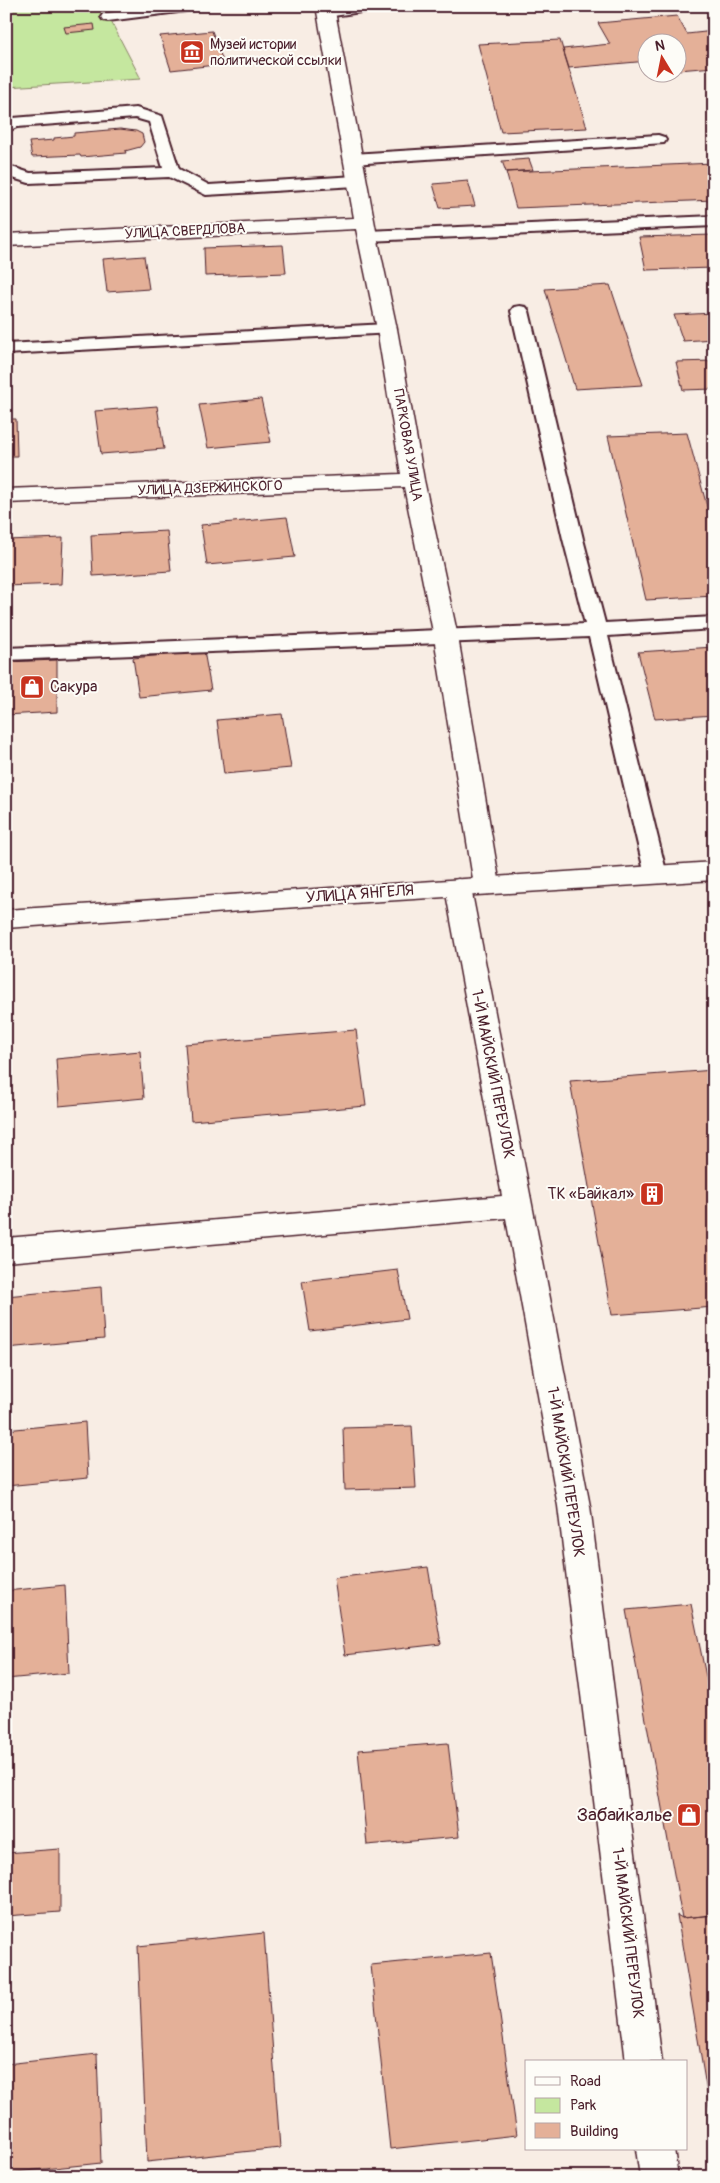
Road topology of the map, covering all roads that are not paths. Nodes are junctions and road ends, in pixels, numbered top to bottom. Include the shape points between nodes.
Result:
1 (194, 6) edge
2 (375, 6) edge
3 (325, 10) edge
4 (108, 17) dead end
5 (6, 127) edge
6 (658, 140) dead end
7 (352, 159) junction
8 (6, 170) edge
9 (172, 172) junction
10 (356, 181) junction
11 (714, 221) edge
12 (366, 230) junction
13 (6, 240) edge
14 (520, 312) dead end
15 (387, 329) junction
16 (6, 349) edge
17 (413, 480) junction
18 (6, 496) edge
19 (714, 623) edge
20 (597, 630) junction
21 (446, 637) junction
22 (6, 654) edge
23 (714, 872) edge
24 (656, 875) junction
25 (472, 886) junction
26 (6, 919) edge
27 (518, 1206) junction
28 (6, 1250) edge
29 (644, 2060) edge
30 (655, 2150) edge
31 (659, 2177) edge

1 - 4 lane
2 - 3 lane
3 - 7 street, ПАРКОВАЯ УЛИЦА
5 - 9 lane via 13,123 136,113 156,119
6 - 7 lane
7 - 10 street, ПАРКОВАЯ УЛИЦА
8 - 9 lane via 29,178
9 - 10 lane via 206,190
10 - 12 street, ПАРКОВАЯ УЛИЦА
11 - 12 lane
12 - 13 street, УЛИЦА СВЕРДЛОВА
12 - 15 street, ПАРКОВАЯ УЛИЦА
14 - 20 lane
15 - 16 lane
15 - 17 street, ПАРКОВАЯ УЛИЦА
17 - 18 street, УЛИЦА ДЗЕРЖИНСКОГО
17 - 21 street, ПАРКОВАЯ УЛИЦА
19 - 20 lane
20 - 21 lane
20 - 24 lane
21 - 22 lane
21 - 25 street, ПАРКОВАЯ УЛИЦА
23 - 24 street, УЛИЦА ЯНГЕЛЯ
24 - 25 street, УЛИЦА ЯНГЕЛЯ
25 - 26 street, УЛИЦА ЯНГЕЛЯ
25 - 27 street, 1-Й МАЙСКИЙ ПЕРЕУЛОК
27 - 28 street
27 - 29 street, 1-Й МАЙСКИЙ ПЕРЕУЛОК via 574,1506
30 - 31 street

